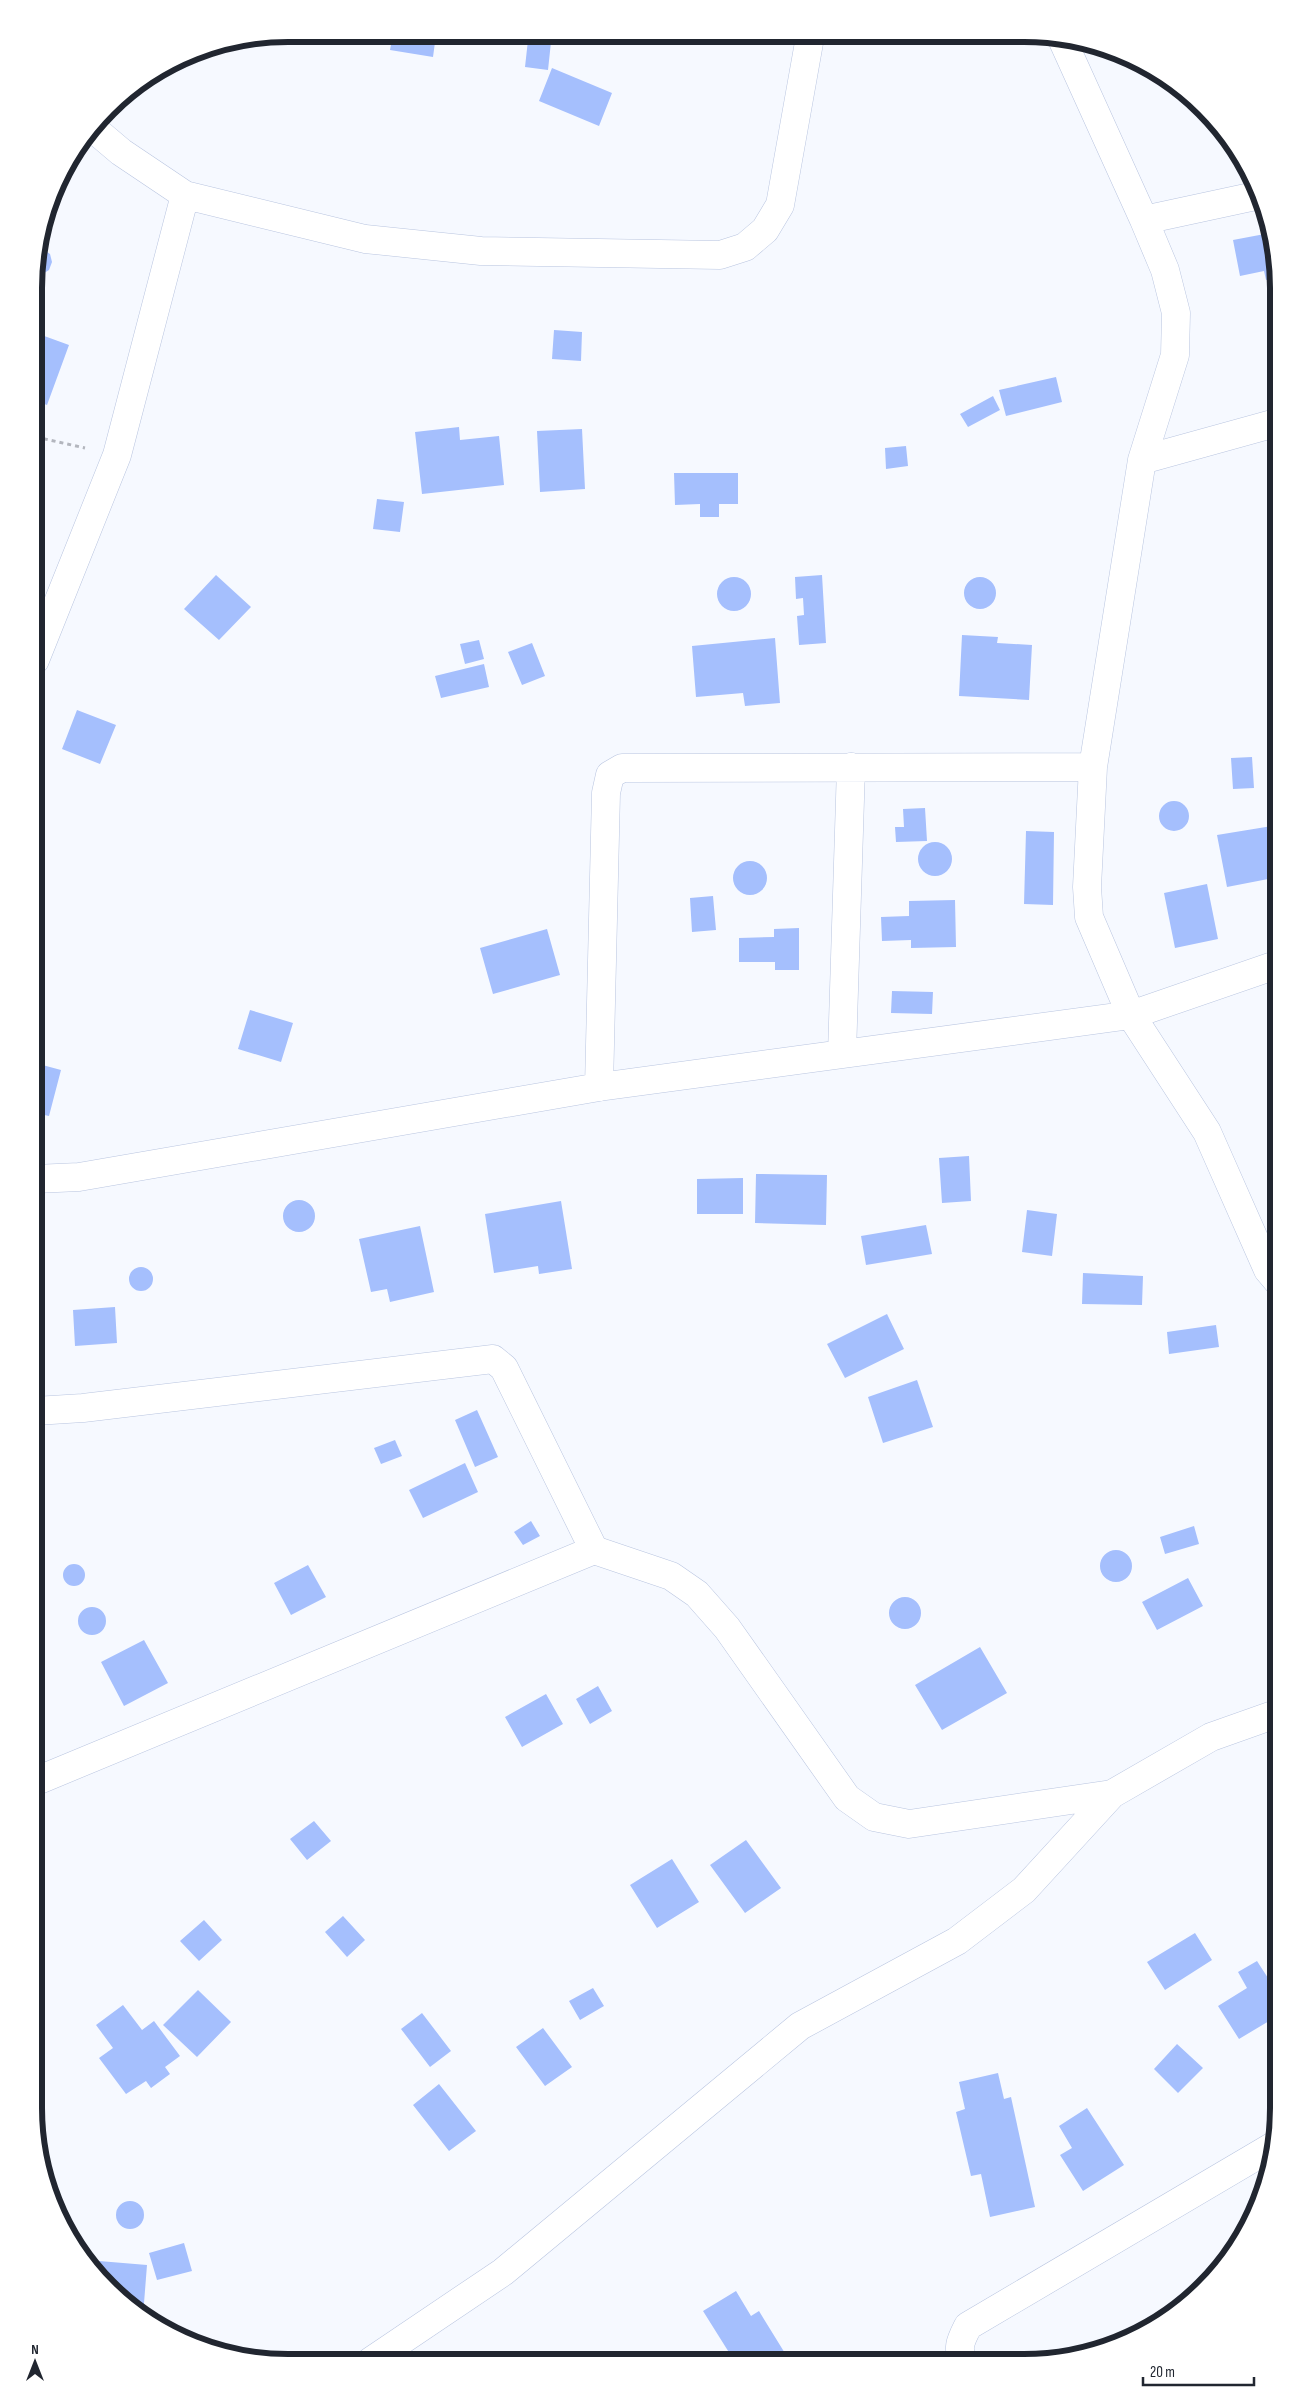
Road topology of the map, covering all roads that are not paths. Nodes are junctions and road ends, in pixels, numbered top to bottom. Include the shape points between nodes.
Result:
1 (809, 42) edge
2 (1066, 46) edge
3 (98, 133) edge
4 (185, 195) junction
5 (1253, 197) edge
6 (1144, 220) junction
7 (1270, 424) edge
8 (1142, 460) junction
9 (42, 642) edge
10 (1093, 766) junction
11 (851, 767) junction
12 (1270, 967) edge
13 (1131, 1015) junction
14 (842, 1054) junction
15 (599, 1087) junction
16 (42, 1179) edge
17 (1270, 1272) edge
18 (42, 1411) edge
19 (594, 1550) junction
20 (1270, 1717) edge
21 (42, 1779) edge
22 (1112, 1794) junction
23 (1267, 2150) edge
24 (381, 2354) edge
25 (959, 2354) edge

1 - 4 street via 780,205 765,230 745,248 720,255 481,251 375,240
2 - 6 street
3 - 4 street
4 - 9 street via 117,455
5 - 6 street
6 - 8 street via 1165,270 1176,313 1175,355
7 - 8 street
8 - 10 street
10 - 11 street
10 - 13 street via 1087,886 1089,917
11 - 14 street
11 - 15 street via 622,768 610,775 606,792
12 - 13 street
13 - 14 street
13 - 17 street via 1207,1132
14 - 15 street
15 - 16 street via 79,1177
18 - 19 street via 493,1359 504,1368
19 - 21 street
19 - 22 street via 671,1576 697,1594 727,1628 847,1798 874,1817 909,1824
20 - 22 street via 1211,1737
22 - 24 street via 1024,1890 958,1941 800,2026 503,2272
23 - 25 street via 968,2326 960,2341

